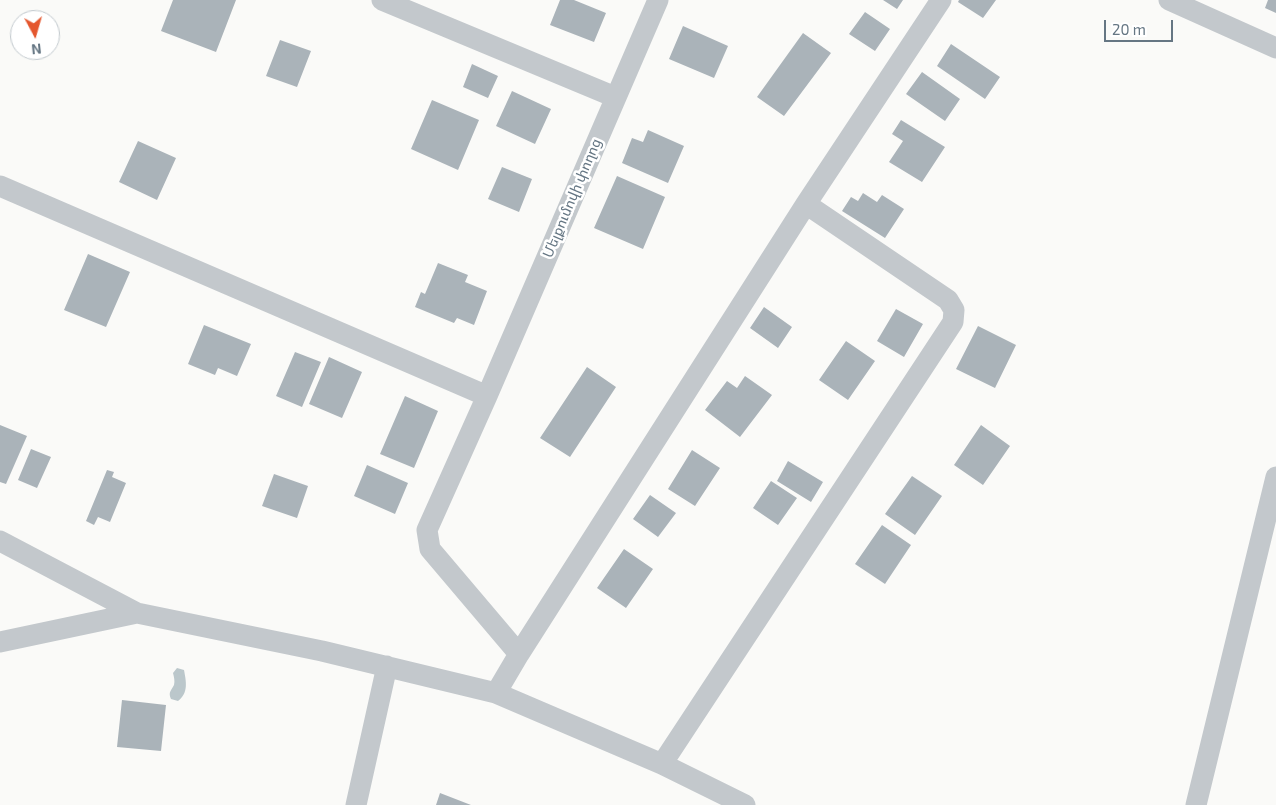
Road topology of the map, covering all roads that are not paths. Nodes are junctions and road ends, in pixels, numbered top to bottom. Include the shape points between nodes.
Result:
1 (382, 0) edge
2 (658, 0) edge
3 (941, 0) edge
4 (1169, 0) edge
5 (1276, 48) edge
6 (615, 97) junction
7 (0, 186) edge
8 (806, 204) junction
9 (487, 396) junction
10 (1276, 477) edge
11 (0, 541) edge
12 (137, 613) junction
13 (0, 642) edge
14 (519, 654) junction
15 (387, 666) junction
16 (496, 693) junction
17 (662, 764) junction
18 (356, 805) edge
19 (744, 805) edge
20 (1196, 805) edge

1 - 6 street
2 - 6 street, Մելքումովի փողոց
3 - 8 street
4 - 5 street
6 - 9 street, Մելքումովի փողոց
7 - 9 street
8 - 14 street
8 - 17 street via 948,300 954,310 953,322
9 - 14 street, Մելքումովի փողոց via 427,530 430,549
10 - 20 street
11 - 12 street
12 - 13 street
12 - 15 street
14 - 16 street
15 - 16 street
15 - 18 street
16 - 17 street
17 - 19 street

